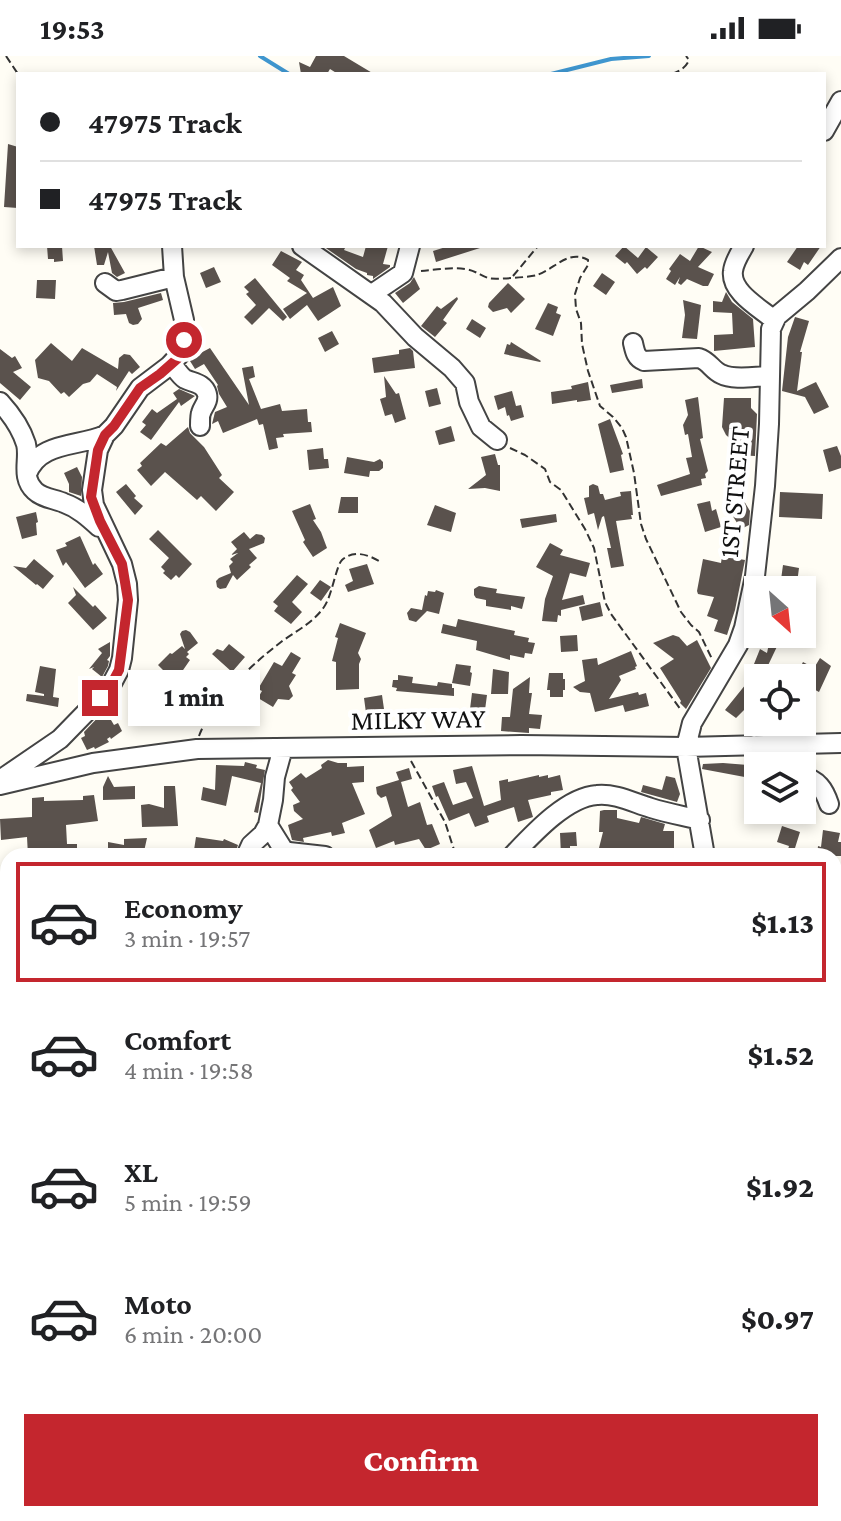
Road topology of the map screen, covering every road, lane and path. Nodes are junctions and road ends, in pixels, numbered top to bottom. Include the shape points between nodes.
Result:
1 (686, 56) edge
2 (676, 72) edge
3 (841, 101) edge
4 (826, 127) edge
5 (172, 248) edge
6 (305, 248) edge
7 (409, 248) edge
8 (536, 248) edge
9 (743, 248) edge
10 (841, 258) edge
11 (403, 273) junction
12 (174, 277) junction
13 (512, 278) junction
14 (105, 283) dead end
15 (372, 294) junction
16 (774, 320) junction
17 (633, 343) dead end
18 (172, 364) junction
19 (770, 376) junction
20 (0, 402) edge
21 (200, 426) dead end
22 (105, 435) junction
23 (497, 440) joint
24 (27, 474) junction
25 (107, 535) junction
26 (382, 563) dead end
27 (720, 674) junction
28 (692, 723) junction
29 (841, 743) edge
30 (754, 745) junction
31 (402, 747) junction
32 (686, 747) junction
33 (283, 748) junction
34 (197, 749) junction
35 (756, 752) edge
36 (0, 783) edge
37 (816, 783) edge
38 (829, 804) dead end
39 (700, 820) junction
40 (268, 825) junction
41 (250, 848) edge
42 (282, 848) edge
43 (453, 848) edge
44 (520, 848) edge
45 (704, 848) edge

1 - 2 path via 687,64
3 - 4 street
5 - 12 street
6 - 15 street
7 - 11 street
8 - 13 path
9 - 16 street via 733,272 735,284
10 - 16 street
11 - 13 path via 456,268 490,279
11 - 15 street
12 - 14 street via 116,291
12 - 18 street via 185,331 182,352
13 - 27 path via 535,277 572,256 588,260 575,294 588,371 600,406 626,437 646,539 681,612 704,639
15 - 23 street via 465,383 481,427
16 - 19 street, 1ST STREET
17 - 19 street via 644,361 699,358 722,375
18 - 21 street via 207,394
18 - 22 street via 140,388
19 - 27 street, 1ST STREET via 755,576 738,645
20 - 24 street via 25,442
22 - 24 street via 48,450
22 - 25 street via 91,497
23 - 28 path via 545,469 561,490 594,548 611,614
24 - 25 street via 35,491 83,513
25 - 36 street via 122,564 128,600 117,676 60,739
26 - 34 path via 370,555 343,560 325,606 248,670 221,700 199,733
27 - 28 street, 1ST STREET
28 - 32 street, 1ST STREET
29 - 30 street, MILKY WAY
30 - 32 street, MILKY WAY
30 - 35 street
31 - 32 street, MILKY WAY
31 - 33 street, MILKY WAY
31 - 43 path via 445,822
32 - 39 street
33 - 34 street, MILKY WAY
33 - 40 street
34 - 36 street, MILKY WAY
37 - 38 street
39 - 44 street via 595,795 555,815
39 - 45 street
40 - 41 street
40 - 42 street

